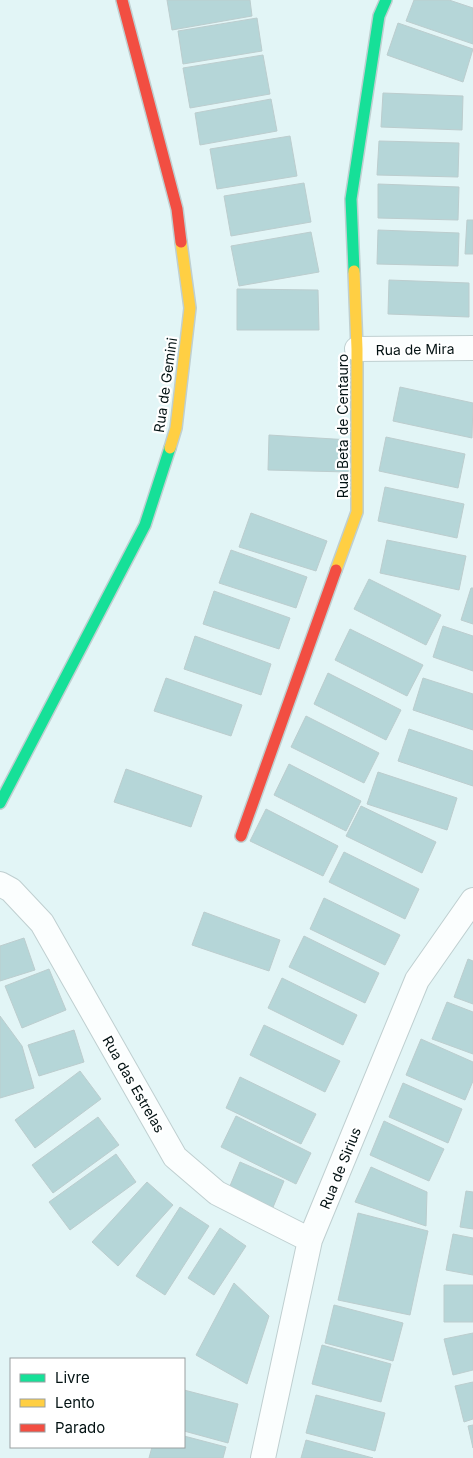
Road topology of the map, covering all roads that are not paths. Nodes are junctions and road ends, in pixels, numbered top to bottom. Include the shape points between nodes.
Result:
1 (122, 0) edge
2 (386, 0) edge
3 (473, 348) edge
4 (357, 349) junction
5 (0, 803) edge
6 (241, 836) dead end
7 (0, 884) edge
8 (473, 900) edge
9 (310, 1240) junction
10 (263, 1458) edge

1 - 5 street, Rua de Gemini via 177,209 190,308 176,428 145,525
2 - 4 street, Rua Beta de Centauro via 379,16 351,199
3 - 4 street, Rua de Mira
4 - 6 street, Rua Beta de Centauro via 357,512
7 - 9 street, Rua das Estrelas via 11,890 42,923 175,1157 217,1193
8 - 9 street, Rua de Sirius via 417,980
9 - 10 street, Rua de Sirius

